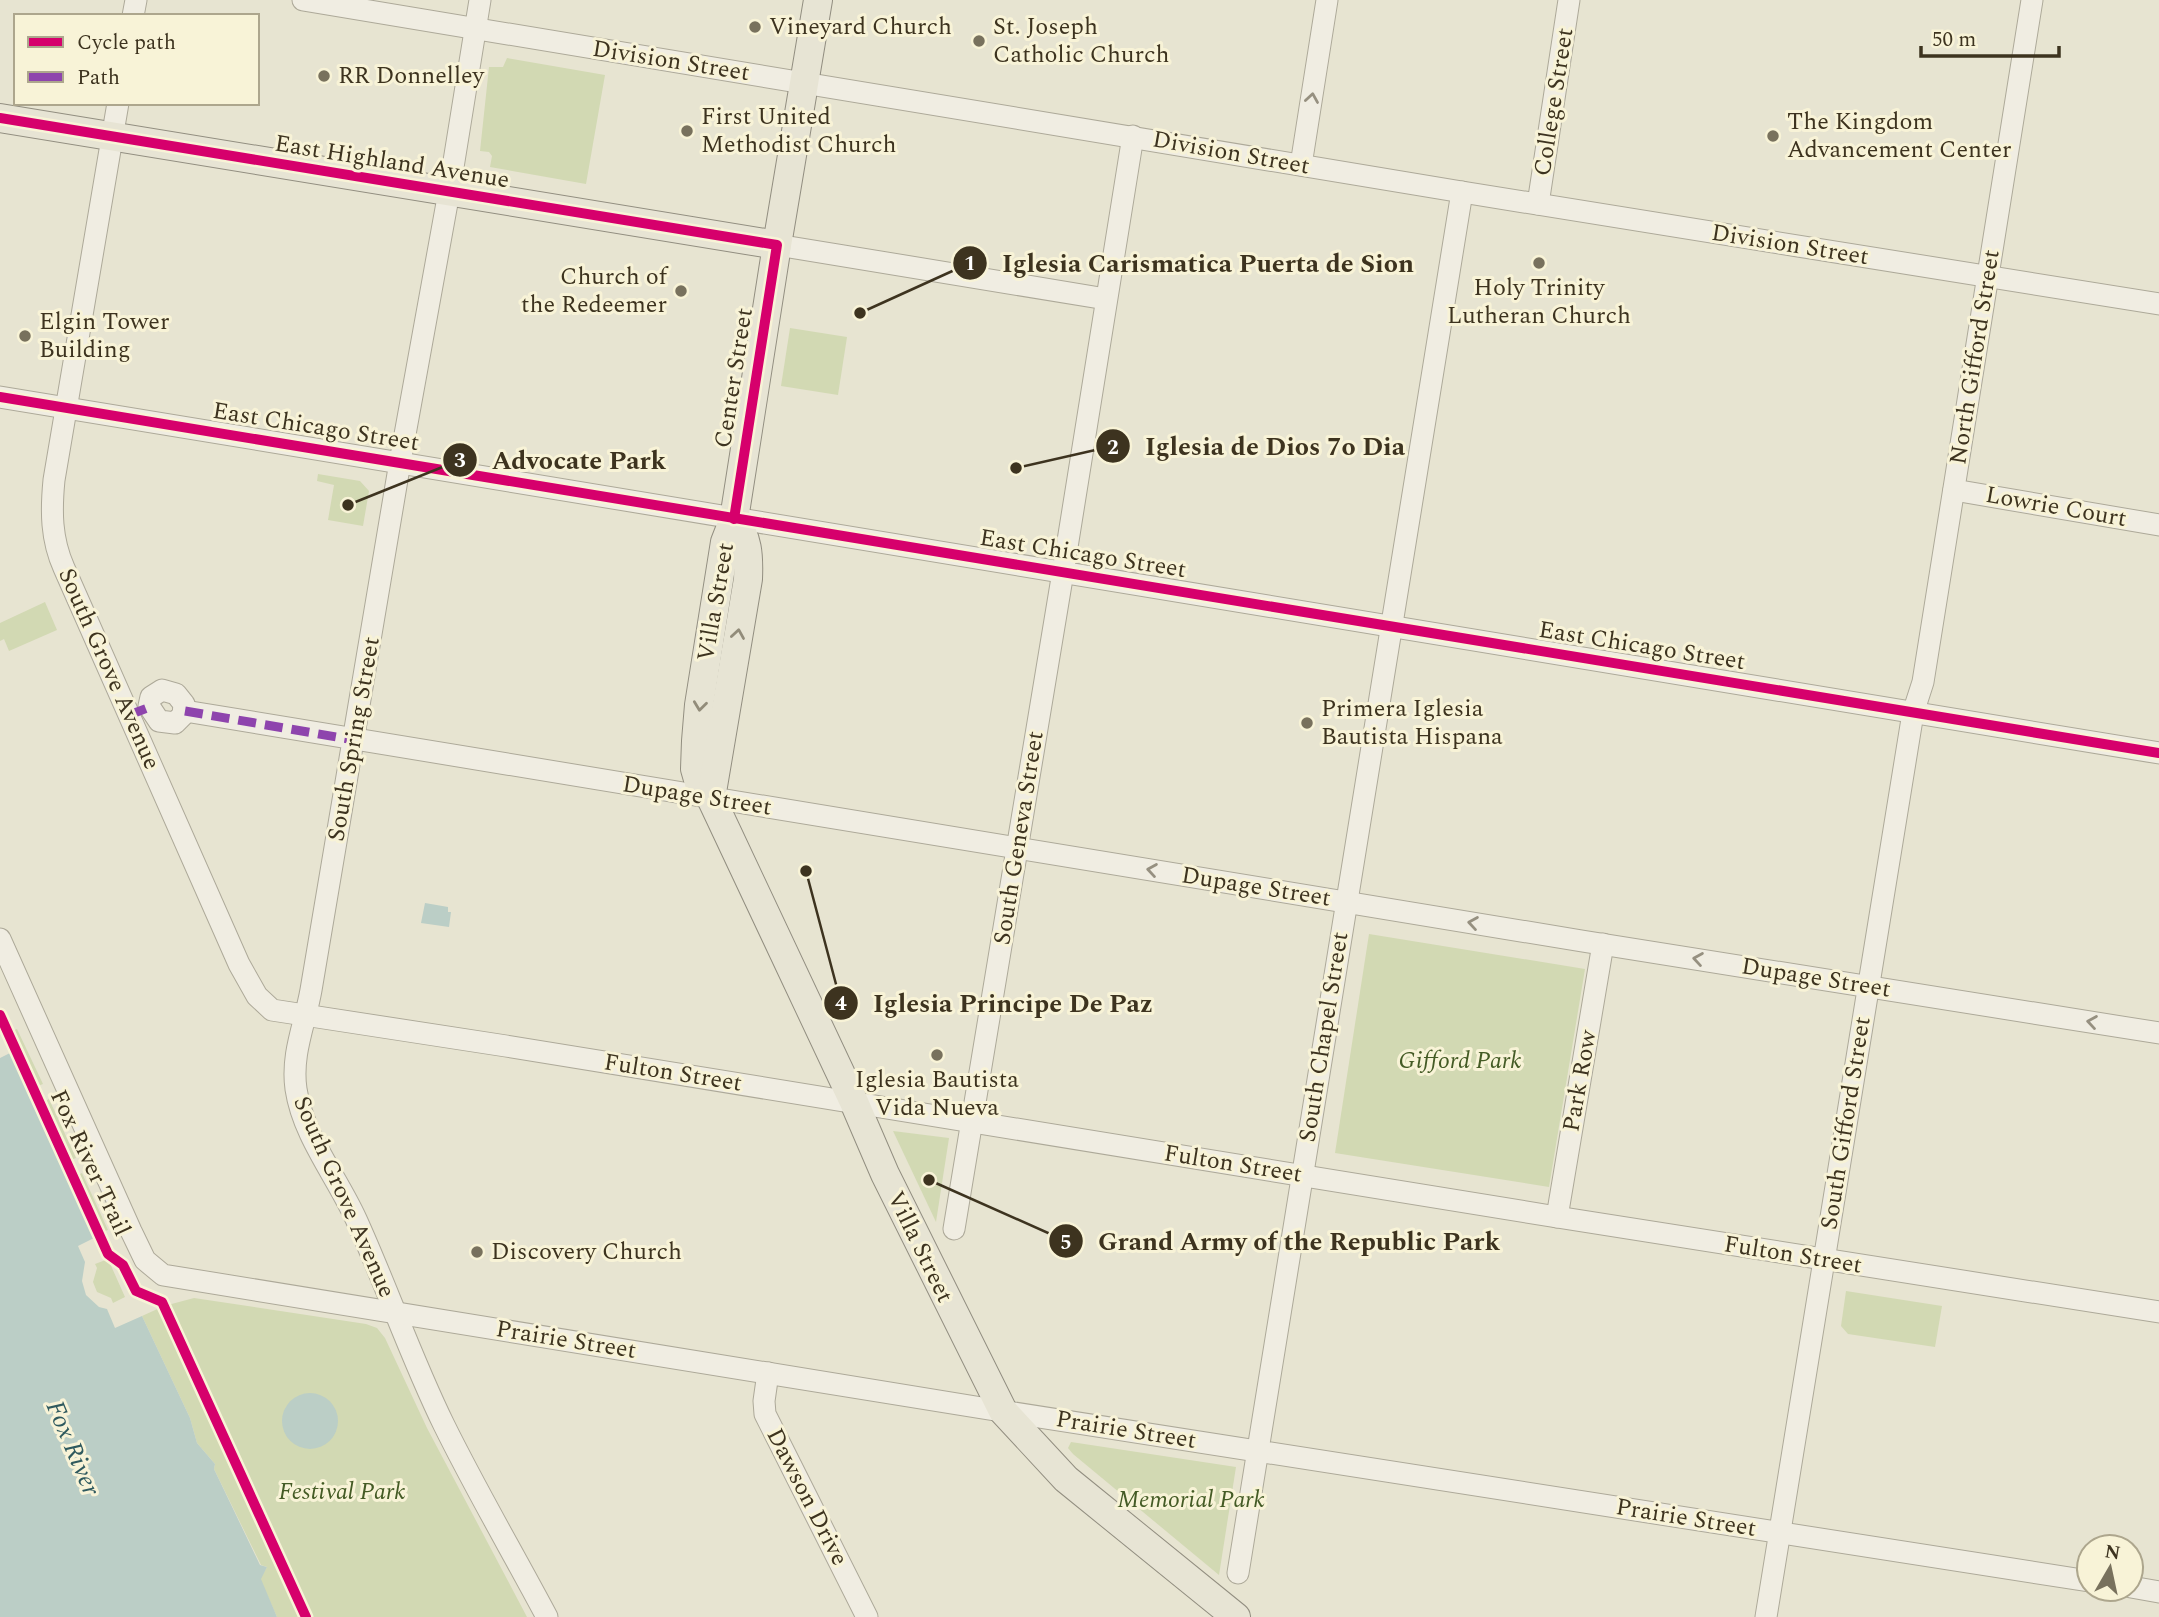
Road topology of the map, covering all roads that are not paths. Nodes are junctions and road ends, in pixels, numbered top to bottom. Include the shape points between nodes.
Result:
1 (303, 0) edge
2 (480, 0) edge
3 (818, 0) edge
4 (1327, 0) edge
5 (1569, 0) edge
6 (2032, 0) edge
7 (475, 30) junction
8 (805, 83) junction
9 (118, 105) edge
10 (0, 118) edge
11 (1132, 136) junction
12 (112, 137) junction
13 (1301, 165) junction
14 (449, 192) junction
15 (1462, 192) junction
16 (1538, 204) junction
17 (777, 245) junction
18 (1988, 277) junction
19 (1106, 299) junction
20 (2159, 304) edge
21 (0, 397) edge
22 (67, 407) junction
23 (400, 462) junction
24 (1954, 490) junction
25 (734, 519) junction
26 (2159, 525) edge
27 (1063, 572) junction
28 (1391, 626) junction
29 (1913, 713) junction
30 (129, 715) junction
31 (354, 740) junction
32 (2159, 753) edge
33 (711, 798) junction
34 (1017, 848) junction
35 (1346, 902) junction
36 (0, 939) edge
37 (1603, 944) junction
38 (1869, 987) junction
39 (307, 1016) junction
40 (2159, 1033) edge
41 (854, 1102) junction
42 (971, 1123) junction
43 (1302, 1175) junction
44 (1557, 1217) junction
45 (954, 1229) dead end
46 (1823, 1260) junction
47 (2159, 1312) edge
48 (394, 1313) junction
49 (768, 1373) junction
50 (1003, 1411) junction
51 (1257, 1450) junction
52 (1780, 1533) junction
53 (1238, 1573) dead end
54 (2075, 1579) edge
55 (547, 1617) edge
56 (867, 1617) edge
57 (1236, 1617) edge
58 (1766, 1617) edge

1 - 7 street, Division Street
2 - 7 street, South Spring Street
3 - 8 main road, Center Street
13 -> 4 street
5 - 16 street, College Street
6 - 18 street, North Gifford Street
7 - 8 street, Division Street
7 - 14 street, South Spring Street
8 - 11 street, Division Street
8 - 17 main road, Center Street
9 - 12 street, South Grove Avenue
10 - 12 main road, East Highland Avenue
11 - 13 street, Division Street
11 - 19 street, South Geneva Street
12 - 14 main road, East Highland Avenue
12 - 22 street, South Grove Avenue
13 - 15 street, Division Street
14 - 17 main road, East Highland Avenue
14 - 23 street, South Spring Street
15 - 16 street, Division Street
15 - 28 street, South Chapel Street
16 - 18 street, Division Street
17 - 19 street, East Highland Avenue
17 - 25 main road, Center Street
18 - 20 street, Division Street
18 - 24 street, North Gifford Street
19 - 27 street, South Geneva Street
21 - 22 street, East Chicago Street
22 - 23 street, East Chicago Street
22 - 30 street, South Grove Avenue via 54,480 52,528 59,556
23 - 25 street, East Chicago Street
23 - 31 street, South Spring Street
24 - 26 street, Lowrie Court
24 - 29 street, North Gifford Street via 1923,682
25 - 27 street, East Chicago Street
25 - 33 main road, Villa Street via 725,542 696,741 695,769
27 - 28 street, East Chicago Street
27 - 34 street, South Geneva Street
28 - 29 street, East Chicago Street
28 - 35 street, South Chapel Street
29 - 32 street, East Chicago Street
29 - 38 street, South Gifford Street
30 - 31 street, Dupage Street via 150,707 158,720 169,724 179,721 185,711
30 - 39 street, South Grove Avenue via 257,996 272,1010
31 - 33 street, Dupage Street
31 - 39 street, South Spring Street
33 - 34 street, Dupage Street
33 - 41 main road, Villa Street
35 -> 34 street, Dupage Street
34 - 42 street, South Geneva Street
37 -> 35 street, Dupage Street
35 - 43 street, South Chapel Street
36 - 48 street, Prairie Street via 145,1260 163,1275
38 -> 37 street, Dupage Street
37 - 44 street, Park Row
40 -> 38 street, Dupage Street
38 - 46 street, South Gifford Street
39 - 41 street, Fulton Street
39 - 48 street, South Grove Avenue via 294,1063 301,1112 356,1218
41 - 42 street, Fulton Street
41 - 50 main road, Villa Street via 884,1174
42 - 43 street, Fulton Street
42 - 45 street, South Geneva Street
43 - 44 street, Fulton Street
43 - 51 street, South Chapel Street
44 - 46 street, Fulton Street
46 - 47 street, Fulton Street
46 - 52 street, South Gifford Street
48 - 49 street, Prairie Street
48 - 55 street, South Grove Avenue via 444,1424
49 - 50 street, Prairie Street
49 - 56 street, Dawson Drive via 765,1414
50 - 51 street, Prairie Street
50 - 57 main road, Villa Street via 1066,1479
51 - 52 street, Prairie Street
51 - 53 street, South Chapel Street
52 - 54 street, Prairie Street
52 - 58 street, South Gifford Street

